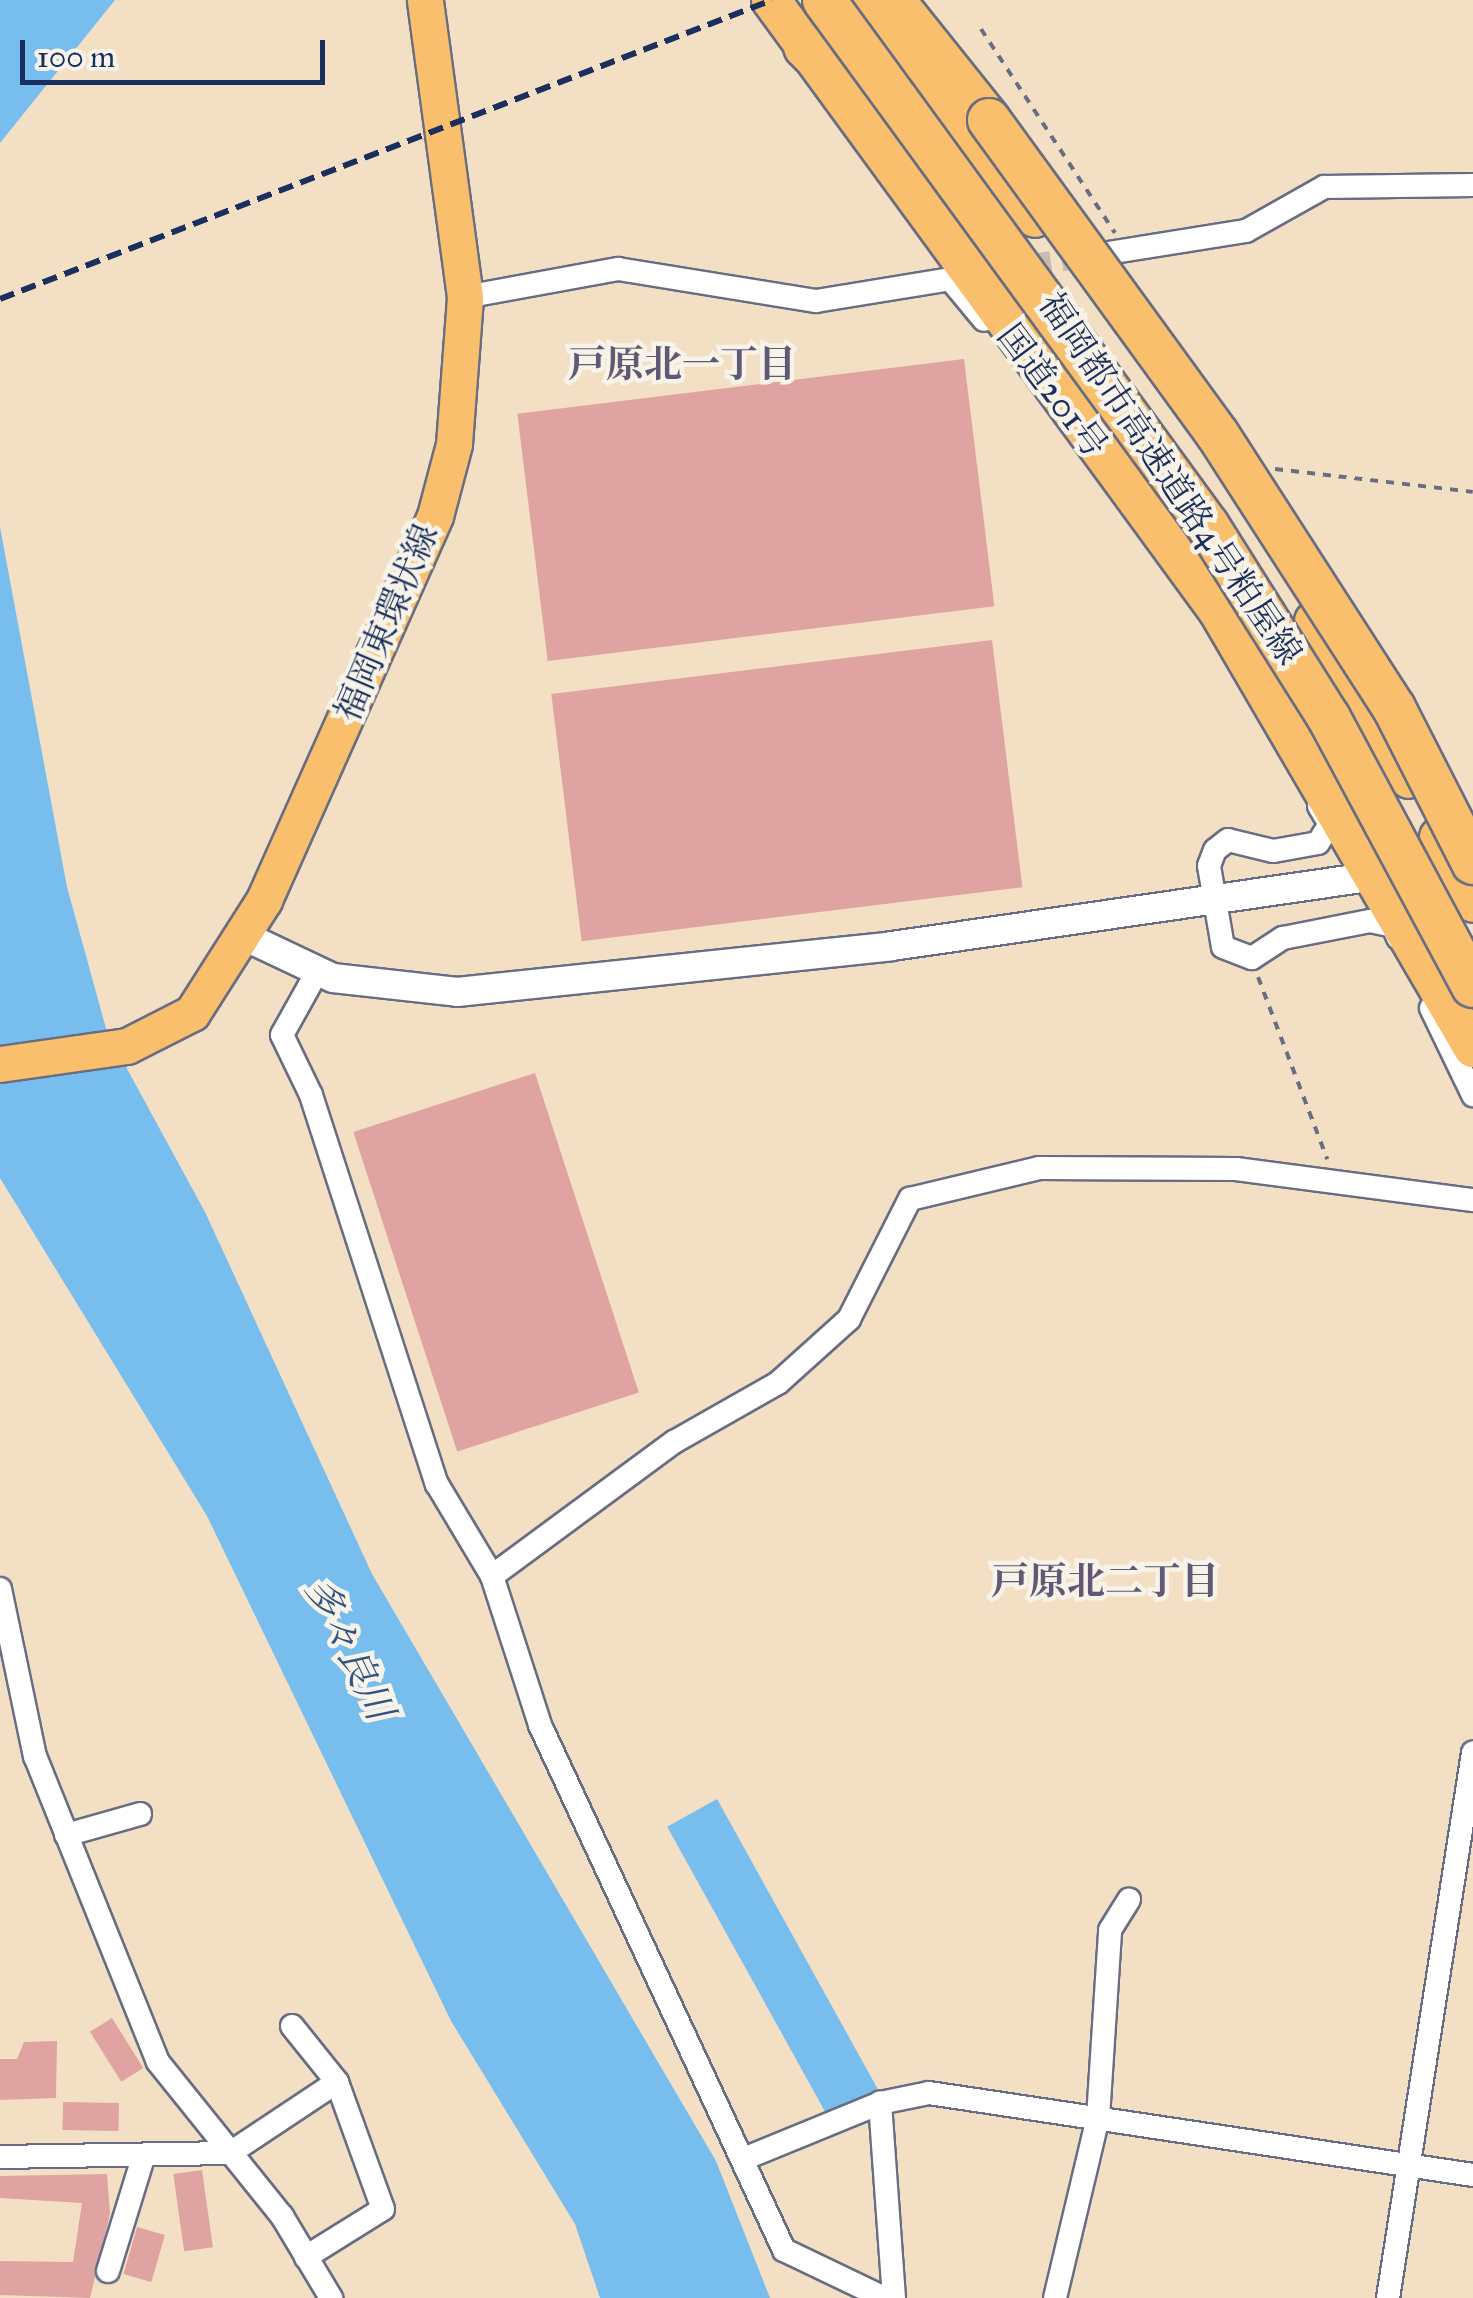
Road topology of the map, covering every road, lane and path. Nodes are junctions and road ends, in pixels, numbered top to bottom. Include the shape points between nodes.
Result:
1 (425, 0) edge
2 (772, 0) edge
3 (824, 0) edge
4 (856, 0) edge
5 (872, 0) edge
6 (893, 0) edge
7 (981, 29) dead end
8 (805, 47) junction
9 (1473, 185) edge
10 (1117, 252) joint
11 (465, 297) junction
12 (1270, 468) dead end
13 (1473, 492) edge
14 (1466, 863) edge
15 (1375, 876) junction
16 (1213, 899) junction
17 (1473, 904) edge
18 (1473, 925) edge
19 (244, 936) junction
20 (1252, 958) junction
21 (317, 972) junction
22 (1473, 986) edge
23 (1473, 1021) edge
24 (1473, 1048) edge
25 (0, 1064) edge
26 (1473, 1095) edge
27 (1337, 1182) junction
28 (1473, 1200) edge
29 (492, 1576) junction
30 (0, 1588) edge
31 (1473, 1752) edge
32 (140, 1814) dead end
33 (66, 1835) junction
34 (1129, 1899) dead end
35 (292, 2026) dead end
36 (337, 2082) junction
37 (880, 2103) junction
38 (1098, 2118) junction
39 (230, 2153) junction
40 (0, 2157) edge
41 (143, 2158) junction
42 (746, 2158) junction
43 (1404, 2164) junction
44 (1473, 2175) edge
45 (306, 2257) junction
46 (108, 2271) dead end
47 (331, 2298) edge
48 (884, 2298) edge
49 (894, 2298) edge
50 (1055, 2298) edge
51 (1388, 2298) edge

1 - 11 main road, 福岡東環状線
2 - 8 highway, 国道201号
3 - 22 highway, 福岡都市高速道路4号粕屋線, bridge via 1208,526 1329,718
4 - 18 highway via 1159,406 1378,748
5 - 14 highway via 1193,424
6 - 14 highway, bridge via 990,120 1208,420 1394,708
7 - 10 path
8 - 15 highway, 国道201号 via 1218,611
8 - 23 highway via 920,155 1012,282 1302,720
9 - 10 street via 1324,187 1246,231
11 - 16 street via 618,269 816,300 950,279 1199,594 1330,824 1318,843 1274,852 1228,840 1209,866
11 - 19 main road, 福岡東環状線 via 454,444 434,516
12 - 13 path
14 - 15 street
14 - 17 highway
15 - 16 street
15 - 24 highway, 国道201号
16 - 20 street via 1223,946
16 - 21 street via 892,946 457,992 393,992
19 - 21 street
19 - 25 main road, 福岡東環状線 via 192,1013 127,1046
20 - 26 street via 1283,938 1370,921 1393,926
20 - 27 path
21 - 29 street via 282,1035 312,1095 437,1484
27 - 28 street
27 - 29 street via 1236,1169 1039,1168 910,1199 849,1319 778,1382 674,1442
29 - 42 street via 540,1725
30 - 33 street via 35,1756
31 - 43 street
32 - 33 street
33 - 39 street via 158,2062
34 - 38 street via 1110,1930
35 - 36 street
36 - 39 street
36 - 45 street via 383,2208
37 - 38 street via 929,2093
37 - 42 street
37 - 49 street
38 - 43 street
38 - 50 street
39 - 41 street
39 - 45 street
40 - 41 street
41 - 46 street
42 - 48 street via 784,2250
43 - 44 street
43 - 51 street
45 - 47 street

